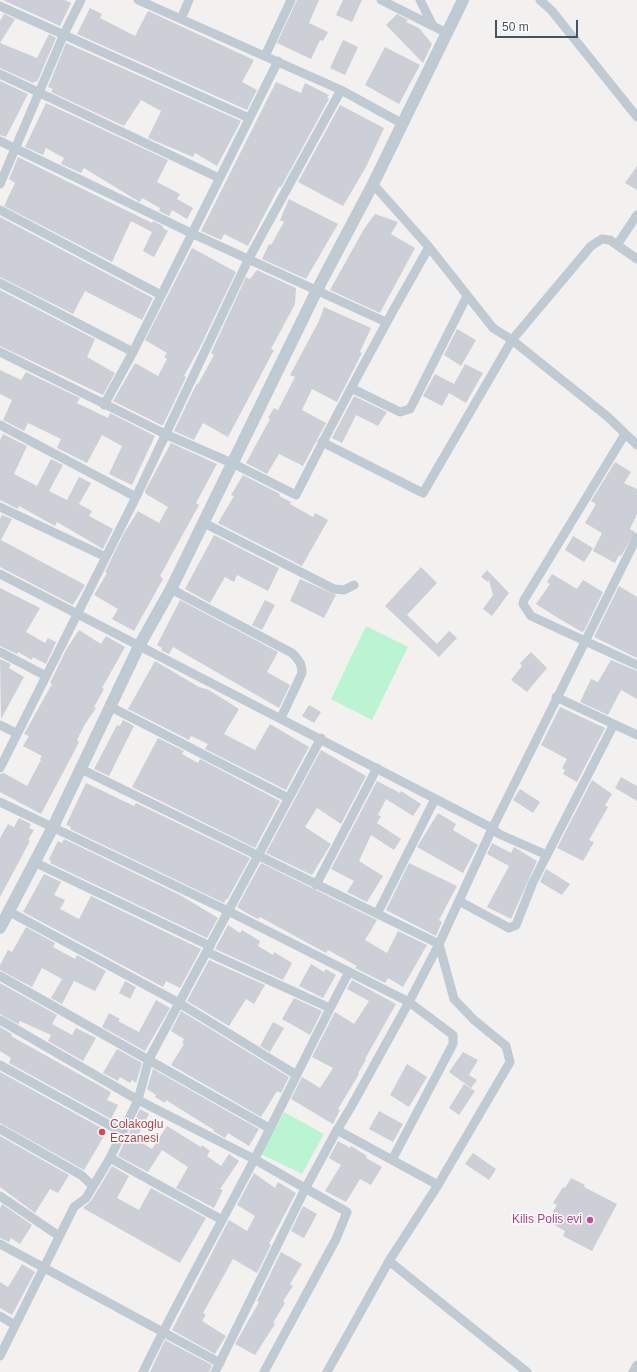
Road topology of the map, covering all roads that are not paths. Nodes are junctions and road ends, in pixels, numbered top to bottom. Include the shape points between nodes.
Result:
1 (81, 0) edge
2 (138, 0) edge
3 (190, 0) edge
4 (291, 0) edge
5 (381, 0) edge
6 (420, 0) edge
7 (463, 0) edge
8 (540, 0) edge
9 (0, 6) edge
10 (181, 19) junction
11 (433, 26) junction
12 (447, 33) junction
13 (64, 34) junction
14 (265, 56) junction
15 (278, 61) junction
16 (0, 74) edge
17 (341, 90) junction
18 (38, 92) junction
19 (637, 117) edge
20 (249, 118) junction
21 (403, 124) junction
22 (0, 141) edge
23 (15, 148) junction
24 (219, 178) junction
25 (0, 184) edge
26 (373, 184) junction
27 (0, 210) edge
28 (637, 215) edge
29 (191, 234) junction
30 (617, 245) junction
31 (430, 247) junction
32 (249, 258) junction
33 (637, 259) edge
34 (0, 283) edge
35 (317, 290) junction
36 (161, 295) junction
37 (467, 296) junction
38 (386, 322) junction
39 (512, 340) junction
40 (134, 352) junction
41 (0, 353) edge
42 (351, 388) junction
43 (104, 405) junction
44 (0, 425) edge
45 (165, 434) junction
46 (626, 434) junction
47 (322, 442) junction
48 (637, 445) edge
49 (234, 464) junction
50 (136, 497) junction
51 (0, 507) edge
52 (204, 523) junction
53 (637, 537) edge
54 (106, 557) junction
55 (0, 574) edge
56 (354, 585) dead end
57 (171, 590) junction
58 (77, 615) junction
59 (586, 641) junction
60 (139, 646) junction
61 (0, 652) edge
62 (637, 665) edge
63 (46, 676) junction
64 (556, 697) junction
65 (111, 708) junction
66 (281, 718) junction
67 (614, 724) junction
68 (0, 725) edge
69 (16, 733) junction
70 (637, 735) edge
71 (321, 738) junction
72 (0, 768) edge
73 (377, 768) junction
74 (81, 769) junction
75 (288, 798) junction
76 (435, 799) junction
77 (0, 802) edge
78 (53, 827) junction
79 (492, 830) junction
80 (258, 855) junction
81 (547, 855) junction
82 (34, 862) junction
83 (316, 885) junction
84 (459, 901) junction
85 (8, 911) junction
86 (228, 911) junction
87 (377, 914) junction
88 (0, 928) edge
89 (439, 944) junction
90 (208, 949) junction
91 (349, 972) junction
92 (0, 976) edge
93 (409, 1002) junction
94 (179, 1003) junction
95 (330, 1008) junction
96 (0, 1020) edge
97 (149, 1059) junction
98 (0, 1065) edge
99 (295, 1074) junction
100 (138, 1100) junction
101 (269, 1128) junction
102 (0, 1129) edge
103 (336, 1130) junction
104 (122, 1132) junction
105 (110, 1158) junction
106 (254, 1159) junction
107 (392, 1160) junction
108 (438, 1185) junction
109 (93, 1186) junction
110 (305, 1189) junction
111 (0, 1196) edge
112 (222, 1220) junction
113 (59, 1236) junction
114 (0, 1244) edge
115 (389, 1261) junction
116 (43, 1266) junction
117 (0, 1316) edge
118 (15, 1325) junction
119 (162, 1332) junction
120 (0, 1356) edge
121 (220, 1363) junction
122 (637, 1365) edge
123 (143, 1372) edge
124 (215, 1372) edge
125 (264, 1372) edge
126 (327, 1372) edge
127 (527, 1372) edge
128 (633, 1372) edge

1 - 13 street
2 - 10 street
3 - 10 street
4 - 14 street
5 - 11 street
6 - 11 street
7 - 12 street
8 - 19 street via 552,11
9 - 13 street
10 - 14 street
11 - 12 street
12 - 21 street
13 - 18 street
13 - 20 street
14 - 15 street
15 - 17 street
15 - 20 street
16 - 18 street
17 - 21 street
17 - 32 street
18 - 23 street
18 - 24 street
20 - 24 street
21 - 26 street
22 - 23 street
23 - 25 street
23 - 29 street
24 - 29 street
26 - 31 street
26 - 35 street
27 - 36 street
28 - 30 street
29 - 32 street
29 - 36 street
30 - 33 street
30 - 39 street via 610,240 602,239 591,246
31 - 37 street
31 - 38 street
32 - 35 street
32 - 45 street
34 - 40 street
35 - 38 street
35 - 49 street
36 - 40 street
37 - 39 street via 493,328
37 - 42 street via 410,409 400,412
38 - 42 street
39 - 46 street
39 - 47 street via 423,493
40 - 43 street
41 - 43 street
42 - 47 street
43 - 45 street
44 - 50 street
45 - 49 street
45 - 50 street
46 - 48 street
46 - 59 street via 524,600 524,608 531,616
47 - 49 street via 296,495
49 - 52 street
50 - 54 street
51 - 54 street
52 - 56 street via 334,589 344,590
52 - 57 street
53 - 59 street
54 - 58 street
55 - 58 street
57 - 60 street
57 - 66 street via 292,653 298,659 302,666 302,674
58 - 60 street
58 - 63 street
59 - 62 street
59 - 64 street
60 - 65 street
60 - 66 street
61 - 63 street
63 - 69 street
64 - 67 street
64 - 79 street
65 - 74 street
65 - 75 street
66 - 71 street
67 - 70 street
67 - 81 street
68 - 69 street
69 - 72 street
71 - 73 street
71 - 75 street
73 - 76 street
73 - 83 street
74 - 78 street
74 - 80 street
75 - 80 street
76 - 79 street
76 - 87 street
77 - 78 street
78 - 82 street
78 - 86 street
79 - 81 street
79 - 84 street
80 - 83 street
80 - 86 street
81 - 84 street via 516,925 512,928
82 - 85 street
82 - 90 street
83 - 87 street
84 - 89 street
85 - 88 street
85 - 94 street
86 - 90 street
86 - 91 street
87 - 89 street
89 - 93 street
89 - 108 street via 454,999 474,1020 506,1046 510,1062
90 - 94 street
90 - 95 street
91 - 93 street
91 - 95 street
92 - 97 street
93 - 103 street
93 - 107 street via 453,1035 453,1044
94 - 97 street
94 - 99 street
95 - 99 street
96 - 100 street
97 - 100 street
97 - 101 street
98 - 104 street
99 - 101 street
100 - 104 street
100 - 106 street
101 - 106 street
102 - 109 street via 81,1175
103 - 107 street
103 - 110 street
104 - 105 street
105 - 109 street
105 - 112 street
106 - 110 street
106 - 112 street
107 - 108 street
108 - 115 street
109 - 113 street via 86,1198 74,1207
110 - 121 street
110 - 125 street via 347,1212 336,1239
111 - 113 street
112 - 119 street
113 - 116 street
114 - 116 street
115 - 126 street
115 - 127 street
116 - 118 street
116 - 119 street
117 - 118 street
118 - 120 street
119 - 121 street
119 - 123 street
121 - 124 street
122 - 128 street

